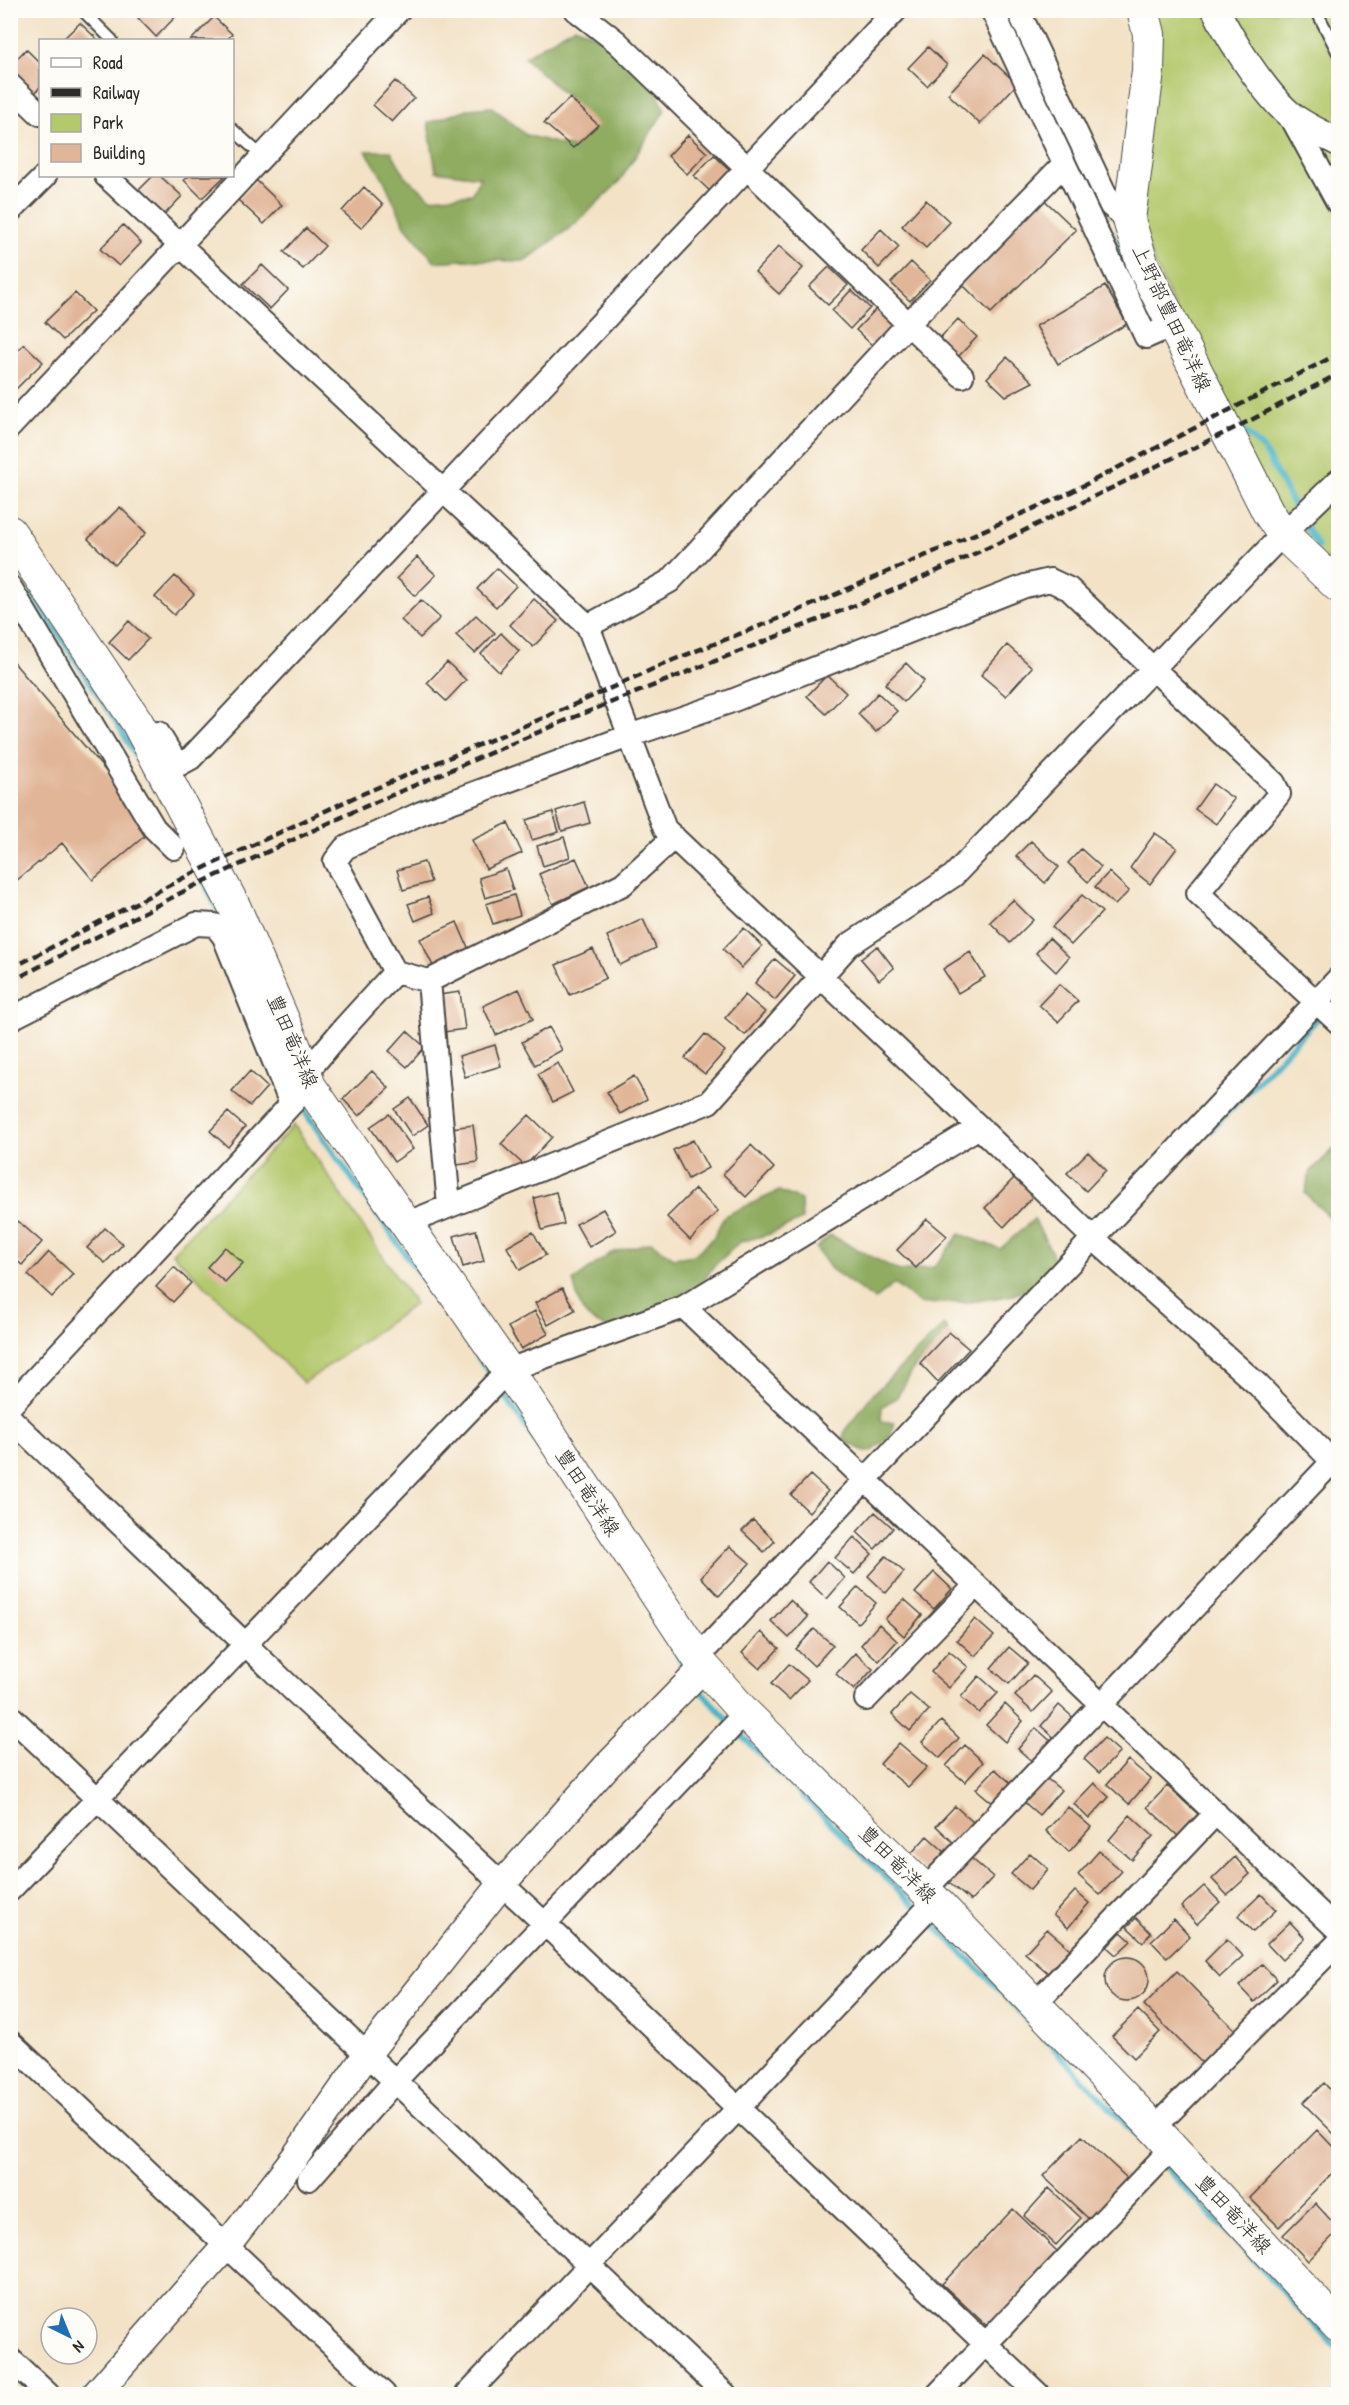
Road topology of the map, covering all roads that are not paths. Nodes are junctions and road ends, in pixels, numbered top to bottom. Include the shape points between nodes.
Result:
1 (82, 10) edge
2 (399, 10) edge
3 (576, 10) edge
4 (896, 10) edge
5 (992, 10) edge
6 (1018, 10) edge
7 (1143, 10) edge
8 (1216, 10) edge
9 (1316, 10) edge
10 (111, 39) edge
11 (1338, 53) edge
12 (10, 85) edge
13 (39, 113) edge
14 (1290, 116) junction
15 (234, 131) edge
16 (1338, 142) edge
17 (262, 156) junction
18 (1065, 164) junction
19 (746, 167) junction
20 (44, 177) edge
21 (107, 177) edge
22 (1338, 202) edge
23 (10, 211) edge
24 (1129, 220) junction
25 (179, 246) junction
26 (908, 324) junction
27 (1173, 325) junction
28 (962, 376) dead end
29 (10, 427) edge
30 (1338, 481) edge
31 (443, 490) junction
32 (10, 532) edge
33 (1283, 534) junction
34 (1338, 586) edge
35 (10, 587) edge
36 (588, 626) junction
37 (1153, 669) junction
38 (117, 691) junction
39 (629, 735) junction
40 (674, 837) junction
41 (174, 848) dead end
42 (395, 972) junction
43 (821, 977) junction
44 (1338, 979) edge
45 (429, 981) junction
46 (1317, 1002) junction
47 (10, 1019) edge
48 (1338, 1022) edge
49 (302, 1088) junction
50 (979, 1126) junction
51 (449, 1206) junction
52 (405, 1224) junction
53 (1093, 1238) junction
54 (684, 1307) junction
55 (508, 1370) junction
56 (10, 1406) edge
57 (10, 1418) edge
58 (1337, 1461) edge
59 (865, 1479) junction
60 (976, 1585) junction
61 (245, 1644) junction
62 (701, 1662) junction
63 (866, 1698) dead end
64 (1100, 1704) junction
65 (746, 1713) junction
66 (10, 1716) edge
67 (97, 1799) junction
68 (1216, 1813) junction
69 (502, 1884) junction
70 (10, 1890) edge
71 (930, 1895) junction
72 (544, 1923) junction
73 (1338, 1930) edge
74 (1338, 1942) edge
75 (1035, 2004) junction
76 (10, 2042) edge
77 (367, 2054) junction
78 (395, 2081) junction
79 (739, 2109) junction
80 (1163, 2138) junction
81 (309, 2179) dead end
82 (227, 2245) junction
83 (590, 2266) junction
84 (1338, 2326) edge
85 (986, 2344) junction
86 (10, 2359) edge
87 (48, 2394) edge
88 (96, 2394) edge
89 (384, 2394) edge
90 (467, 2394) edge
91 (725, 2394) edge
92 (938, 2394) edge
93 (1038, 2394) edge

1 - 10 lane
2 - 17 street
3 - 19 street via 617,42
4 - 19 street
5 - 18 street
6 - 24 street via 1111,206
7 - 24 main road, 上野部豊田竜洋線 via 1149,34 1148,71
8 - 14 street via 1229,36
9 - 11 lane
12 - 13 street
14 - 16 street
14 - 22 street
15 - 17 lane
17 - 25 street
18 - 26 street
18 - 27 street via 1146,337
19 - 26 street
19 - 31 street
20 - 23 street
21 - 25 street
24 - 27 main road, 上野部豊田竜洋線 via 1143,266
25 - 29 street
25 - 31 street
26 - 28 street
26 - 36 street via 670,581
27 - 33 main road, 上野部豊田竜洋線 via 1268,512
30 - 33 street
31 - 36 street
31 - 38 street via 191,758 180,764 172,756 130,686
32 - 38 main road, 豊田竜洋線
33 - 34 main road, 上野部豊田竜洋線
33 - 37 street
35 - 41 street via 154,828
36 - 39 street
37 - 39 street via 1069,589 1050,580 1025,586 729,702
37 - 43 street via 953,876 849,945
37 - 46 street via 1274,783 1279,794 1198,892
38 - 49 main road, 豊田竜洋線 via 235,908
39 - 40 street via 665,829
39 - 42 street via 421,813 345,848 335,861
40 - 43 street
40 - 45 street via 623,884
42 - 45 street
42 - 49 street via 344,1028
43 - 50 street
43 - 51 street via 709,1102
44 - 46 street
45 - 51 street
46 - 48 street
46 - 53 street
47 - 49 street via 196,924 215,925
49 - 52 main road, 豊田竜洋線
49 - 56 street
50 - 53 street
50 - 54 street
51 - 52 street
52 - 55 main road, 豊田竜洋線
53 - 58 street
53 - 59 street
54 - 55 street
54 - 59 street
55 - 61 street
55 - 62 main road, 豊田竜洋線
57 - 61 street
58 - 64 street
59 - 60 street
59 - 62 street
60 - 63 street
60 - 64 street
61 - 67 street
61 - 69 street
62 - 65 main road, 豊田竜洋線
62 - 69 street
64 - 68 street
64 - 71 street
65 - 71 main road, 豊田竜洋線
65 - 72 street
66 - 67 street
67 - 70 street
67 - 77 street
68 - 73 street
68 - 75 street
69 - 72 street
69 - 77 street
71 - 75 main road, 豊田竜洋線
71 - 79 street
72 - 78 street
72 - 79 street
74 - 80 street
75 - 80 main road, 豊田竜洋線
76 - 82 street
77 - 78 street
77 - 82 street
78 - 81 street
78 - 83 street
79 - 83 street
79 - 85 street
80 - 84 main road, 豊田竜洋線
80 - 85 street
82 - 88 street
82 - 89 street
83 - 90 street
83 - 91 street
85 - 92 street
85 - 93 street
86 - 87 street

